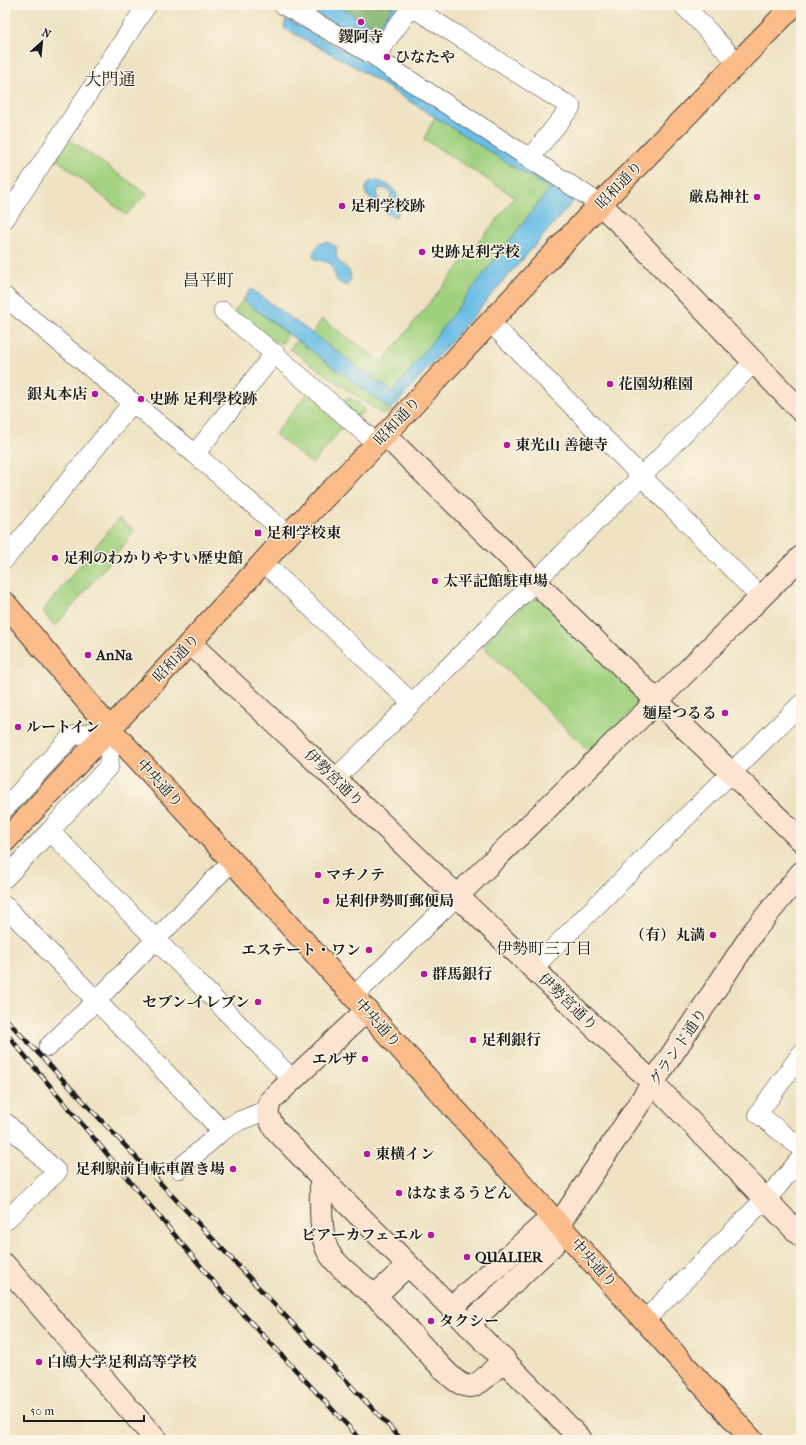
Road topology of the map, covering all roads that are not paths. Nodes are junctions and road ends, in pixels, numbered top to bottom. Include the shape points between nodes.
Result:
1 (147, 5) edge
2 (283, 5) edge
3 (683, 5) edge
4 (794, 5) edge
5 (413, 6) edge
6 (375, 56) junction
7 (738, 63) junction
8 (530, 158) junction
9 (600, 204) junction
10 (5, 219) edge
11 (5, 297) edge
12 (223, 311) dead end
13 (490, 322) junction
14 (275, 353) junction
15 (754, 362) junction
16 (133, 402) junction
17 (801, 411) edge
18 (381, 439) junction
19 (195, 454) junction
20 (641, 477) junction
21 (288, 535) junction
22 (801, 557) edge
23 (5, 559) edge
24 (264, 563) junction
25 (535, 580) junction
26 (760, 597) junction
27 (5, 603) edge
28 (190, 643) junction
29 (657, 701) junction
30 (412, 703) junction
31 (801, 704) edge
32 (110, 728) junction
33 (731, 774) junction
34 (335, 779) junction
35 (5, 808) edge
36 (50, 831) junction
37 (801, 840) edge
38 (5, 841) edge
39 (232, 861) junction
40 (801, 873) edge
41 (5, 878) edge
42 (458, 896) junction
43 (5, 906) edge
44 (156, 940) junction
45 (533, 968) junction
46 (96, 1001) junction
47 (360, 1003) junction
48 (48, 1047) dead end
49 (801, 1054) edge
50 (292, 1079) junction
51 (653, 1083) junction
52 (267, 1110) junction
53 (5, 1122) edge
54 (222, 1131) junction
55 (801, 1148) edge
56 (801, 1158) edge
57 (179, 1169) dead end
58 (322, 1178) junction
59 (765, 1199) junction
60 (5, 1221) edge
61 (560, 1224) junction
62 (801, 1236) edge
63 (5, 1265) edge
64 (408, 1265) junction
65 (375, 1296) junction
66 (451, 1308) junction
67 (645, 1320) junction
68 (468, 1325) junction
69 (504, 1359) junction
70 (156, 1440) edge
71 (581, 1440) edge
72 (752, 1440) edge

1 - 10 street
2 - 6 street
3 - 7 street
4 - 7 main road, 昭和通り
5 - 6 street
5 - 8 street via 570,106
6 - 8 street
7 - 9 main road, 昭和通り
8 - 9 street
9 - 13 main road, 昭和通り
9 - 15 street
11 - 16 street
12 - 14 street
13 - 18 main road, 昭和通り
13 - 20 street
14 - 18 street via 314,389
14 - 19 street
15 - 17 street
15 - 20 street
16 - 19 street
16 - 23 street
18 - 21 main road, 昭和通り
18 - 25 street
19 - 21 street
20 - 25 street
20 - 26 street
21 - 24 main road, 昭和通り
22 - 26 street
24 - 28 main road, 昭和通り
24 - 30 street
25 - 29 street
25 - 30 street
26 - 29 street
27 - 32 main road, 中央通り
28 - 32 main road, 昭和通り
28 - 34 street, 伊勢宮通り
29 - 33 street
29 - 42 street
30 - 34 street
31 - 33 street
32 - 35 street via 72,736
32 - 36 street via 109,766
32 - 38 main road, 昭和通り
32 - 39 main road, 中央通り
33 - 37 street
33 - 45 street
34 - 42 street, 伊勢宮通り
36 - 41 street
36 - 44 street
39 - 44 street
39 - 47 main road, 中央通り
40 - 51 street, グランド通り via 754,931
42 - 45 street, 伊勢宮通り
42 - 47 street
43 - 46 street
44 - 46 street
44 - 50 street
45 - 51 street, 伊勢宮通り
46 - 48 street
46 - 54 street
47 - 50 street
47 - 61 main road, 中央通り
49 - 55 street via 758,1114
50 - 52 street via 270,1100
51 - 59 street, 伊勢宮通り
51 - 61 street, グランド通り
52 - 54 street
52 - 58 street via 275,1129
53 - 60 street via 58,1172
54 - 57 street
56 - 59 street
58 - 64 street
58 - 65 street via 321,1209 324,1241 328,1252
59 - 62 street, 伊勢宮通り
59 - 67 street
61 - 66 street via 542,1226
61 - 67 main road, 中央通り
61 - 68 street, グランド通り via 554,1244
63 - 70 street
64 - 65 street
64 - 66 street
65 - 69 street via 461,1384 470,1386 479,1382
66 - 68 street
67 - 72 main road, 中央通り
68 - 69 street
69 - 71 street

